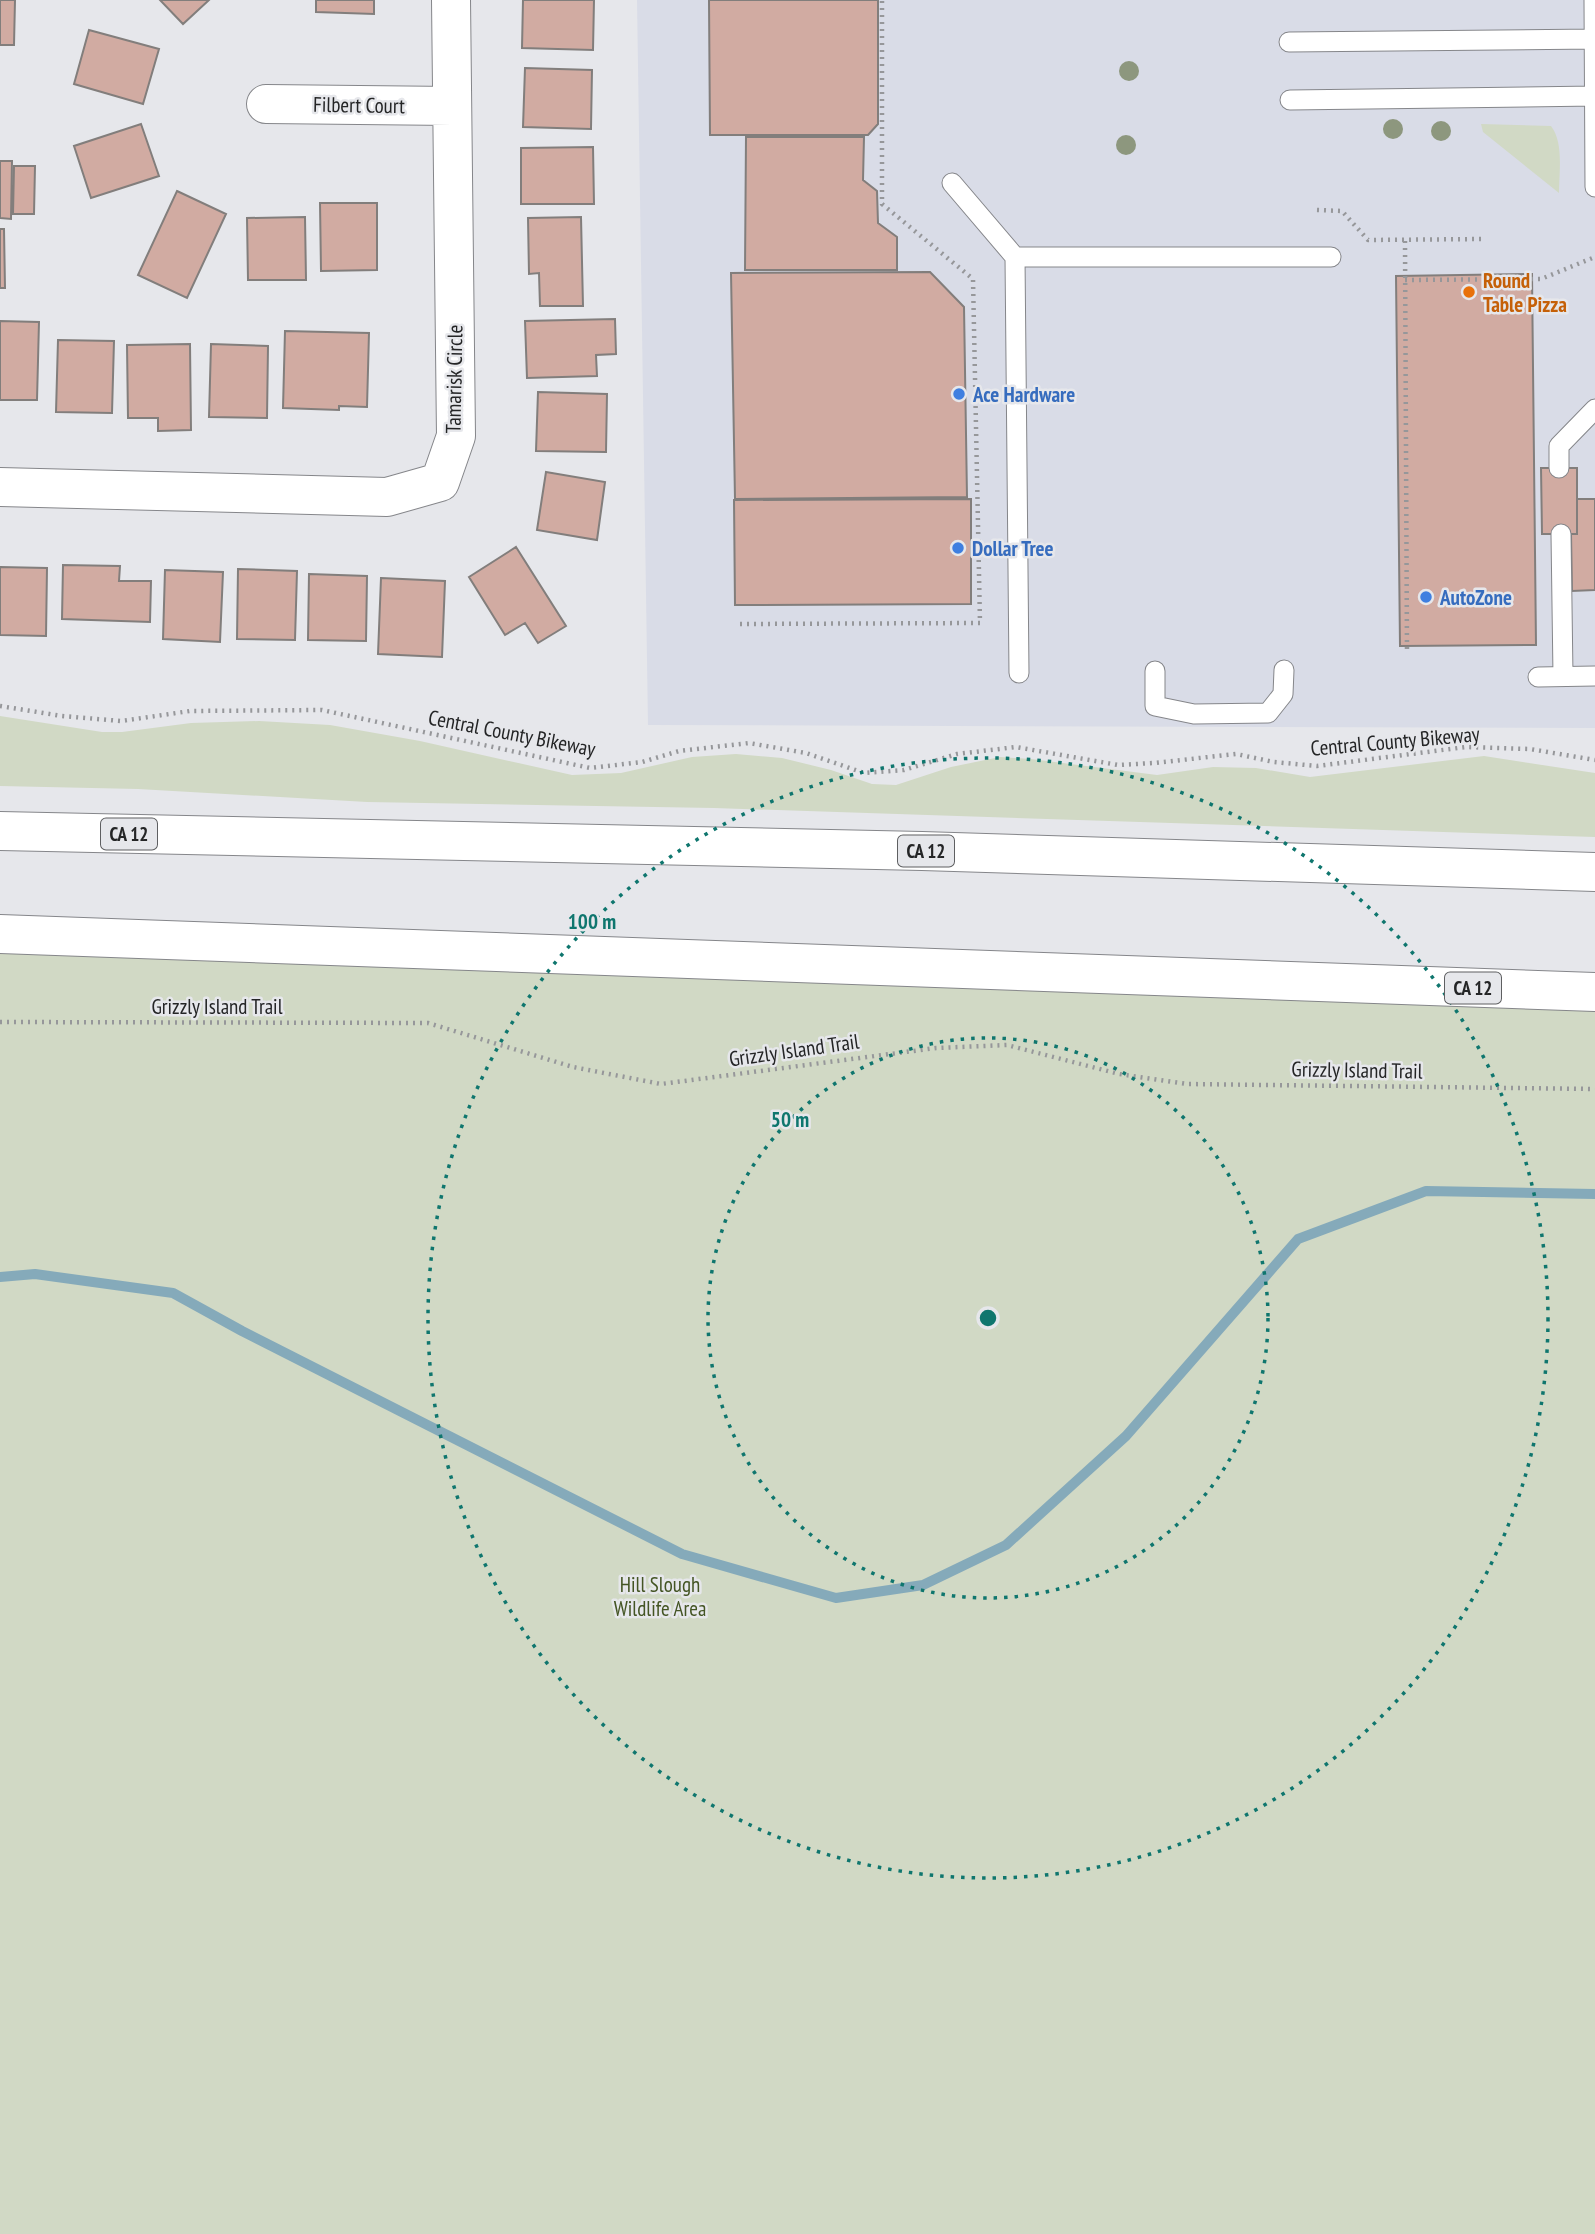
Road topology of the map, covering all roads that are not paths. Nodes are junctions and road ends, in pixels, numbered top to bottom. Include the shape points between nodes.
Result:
1 (451, 0) edge
2 (1594, 0) edge
3 (1594, 39) edge
4 (1289, 42) dead end
5 (1594, 96) edge
6 (1290, 100) dead end
7 (266, 104) dead end
8 (452, 106) junction
9 (952, 183) dead end
10 (1595, 187) edge
11 (1015, 257) junction
12 (1331, 257) dead end
13 (1595, 409) edge
14 (1559, 468) dead end
15 (0, 487) edge
16 (1561, 534) dead end
17 (1284, 670) dead end
18 (1155, 671) dead end
19 (1019, 673) dead end
20 (1563, 676) junction
21 (1595, 676) edge
22 (1538, 677) dead end
23 (0, 831) edge
24 (1595, 872) edge
25 (0, 934) edge
26 (1595, 992) edge

1 - 8 main road, Tamarisk Circle
2 - 3 lane
3 - 4 lane
3 - 5 lane
5 - 6 lane
5 - 10 lane
7 - 8 main road, Filbert Court
8 - 15 main road, Tamarisk Circle via 456,436 440,482 387,497
9 - 11 lane
11 - 12 lane
11 - 19 lane
13 - 14 lane via 1559,446
16 - 20 lane
17 - 18 lane via 1283,694 1268,713 1194,714 1155,706
20 - 21 lane
20 - 22 lane
23 - 24 main road, CA 12 via 922,850
25 - 26 main road, CA 12

